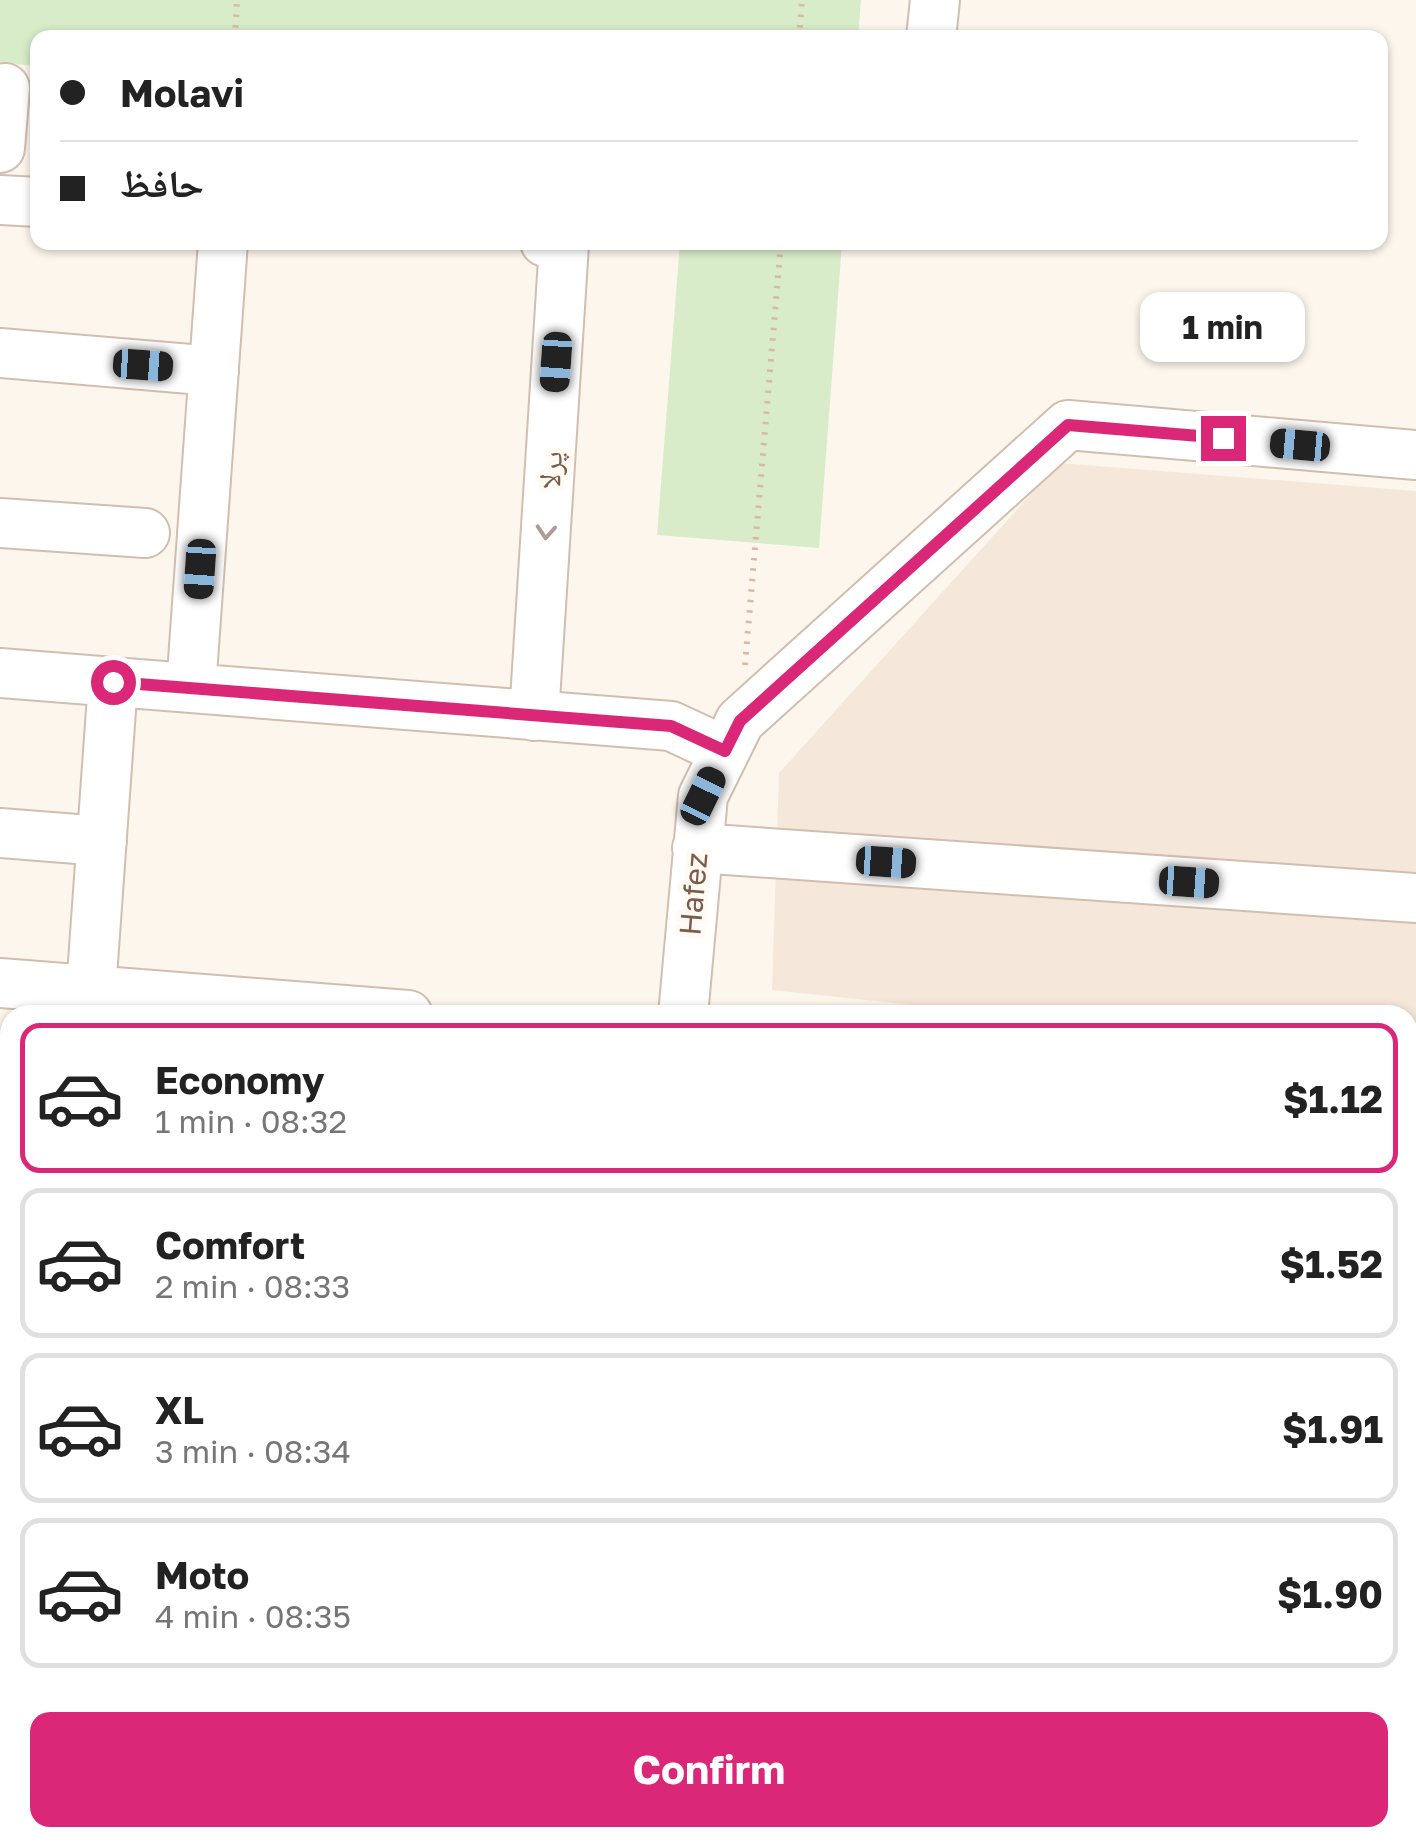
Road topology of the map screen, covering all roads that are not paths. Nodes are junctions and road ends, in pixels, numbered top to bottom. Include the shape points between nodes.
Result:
1 (935, 0) edge
2 (932, 30) edge
3 (5, 88) dead end
4 (0, 148) edge
5 (0, 200) edge
6 (30, 202) edge
7 (223, 250) edge
8 (564, 250) edge
9 (0, 353) edge
10 (214, 371) junction
11 (1416, 454) edge
12 (0, 523) edge
13 (145, 533) dead end
14 (0, 673) edge
15 (113, 682) junction
16 (191, 688) junction
17 (534, 716) junction
18 (733, 736) junction
19 (0, 832) edge
20 (102, 841) junction
21 (697, 848) junction
22 (1416, 898) edge
23 (0, 983) edge
24 (91, 990) junction
25 (281, 1005) edge
26 (685, 1005) edge

1 - 2 street
3 - 4 street
5 - 6 street
7 - 10 street
8 -> 17 street, پرلا
9 - 10 street
10 - 16 street
11 - 18 street via 1068,425
12 - 13 street
14 - 15 street
15 - 16 street
15 - 20 street
16 - 17 street
17 - 18 street
18 - 21 street, Hafez via 703,796
19 - 20 street
20 - 24 street
21 - 22 street
21 - 26 street, Hafez
23 - 24 street
24 - 25 street

